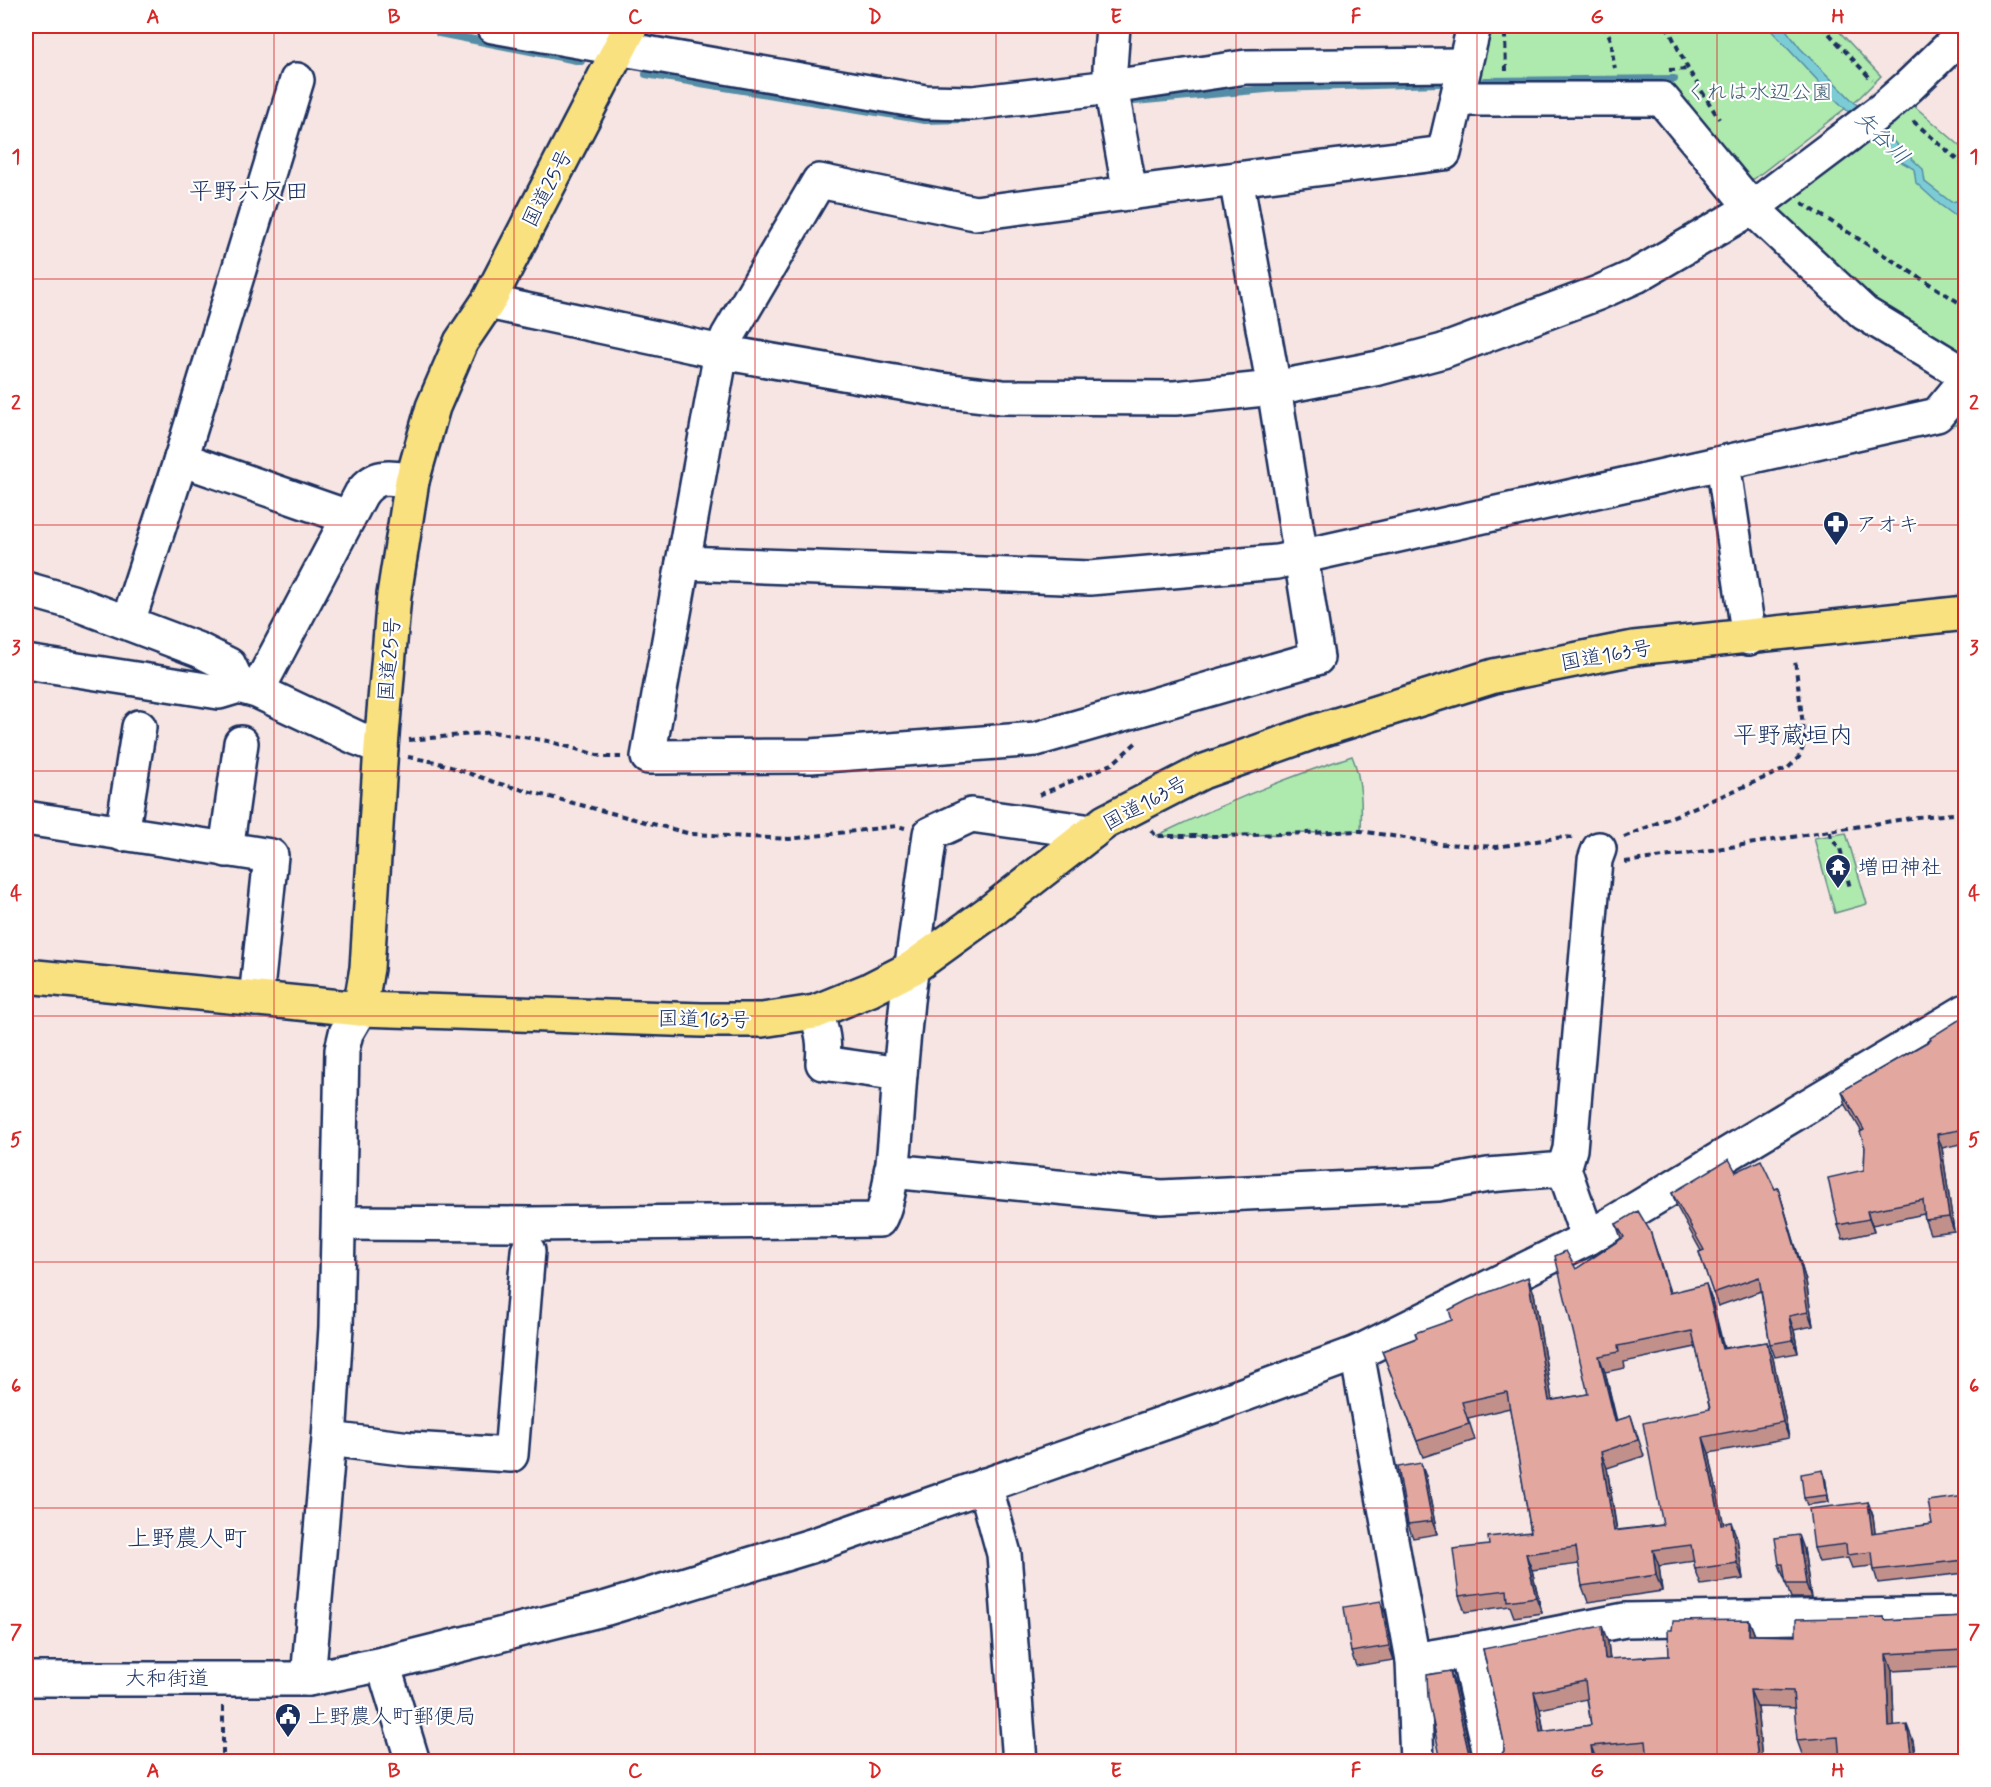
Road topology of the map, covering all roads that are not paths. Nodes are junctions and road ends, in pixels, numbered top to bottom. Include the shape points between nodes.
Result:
1 (493, 26) edge
2 (1113, 26) edge
3 (1474, 26) edge
4 (1965, 31) edge
5 (625, 36) edge
6 (1464, 65) junction
7 (297, 80) dead end
8 (1111, 87) junction
9 (1456, 99) junction
10 (1236, 179) junction
11 (1130, 193) junction
12 (1761, 202) junction
13 (488, 302) junction
14 (721, 352) junction
15 (1965, 378) edge
16 (1274, 388) junction
17 (181, 459) junction
18 (1723, 463) junction
19 (412, 481) junction
20 (348, 518) junction
21 (1302, 556) junction
22 (683, 563) junction
23 (26, 589) edge
24 (1965, 613) edge
25 (128, 622) junction
26 (1749, 638) junction
27 (26, 662) edge
28 (248, 688) junction
29 (139, 727) dead end
30 (241, 743) dead end
31 (397, 748) junction
32 (26, 819) edge
33 (1092, 832) junction
34 (122, 834) junction
35 (1599, 849) road end
36 (226, 850) junction
37 (912, 968) junction
38 (26, 976) edge
39 (256, 999) junction
40 (360, 1009) junction
41 (1965, 1011) edge
42 (815, 1012) junction
43 (900, 1074) junction
44 (1564, 1169) junction
45 (891, 1171) junction
46 (339, 1223) junction
47 (1588, 1238) junction
48 (528, 1251) dead end
49 (1357, 1353) junction
50 (329, 1439) junction
51 (985, 1485) junction
52 (1965, 1614) edge
53 (1467, 1651) junction
54 (1413, 1660) junction
55 (383, 1664) junction
56 (26, 1678) edge
57 (308, 1678) junction
58 (413, 1761) edge
59 (1020, 1761) edge
60 (1417, 1761) edge
61 (1492, 1761) edge

1 - 5 street
2 - 8 street
3 - 6 street
4 - 12 street via 1891,105
5 - 8 street via 650,55 925,102 973,103
5 - 13 highway, 国道25号
6 - 8 street via 1246,67
6 - 9 street
7 - 17 street
8 - 11 street
9 - 10 street via 1444,153
9 - 12 street via 1662,99
10 - 11 street
10 - 16 street
11 - 14 street via 975,213 819,181
12 - 15 street via 1864,313
12 - 16 street via 1636,276 1587,297 1443,351
13 - 14 street
13 - 19 highway, 国道25号 via 461,342 433,407
14 - 16 street via 874,380 1002,397 1175,398
14 - 22 street
15 - 18 street via 1937,415
16 - 21 street
17 - 20 street
17 - 25 street
18 - 21 street
18 - 26 street
19 - 20 street via 389,478 368,483
19 - 31 highway, 国道25号 via 394,595
20 - 28 street
21 - 22 street via 1277,562 1090,578
21 - 22 street via 1317,658 1036,739 811,756 648,757
23 - 25 street
24 - 26 highway, 国道163号
25 - 28 street via 229,665
26 - 33 highway, 国道163号 via 1634,648 1494,676 1311,733 1202,772
27 - 28 street via 219,692
28 - 31 street via 357,738
29 - 34 street
30 - 36 street
31 - 40 highway, 国道25号
32 - 34 street
33 - 37 highway, 国道163号
33 - 37 street via 971,815 930,834
34 - 36 street
35 - 44 street via 1570,1149
36 - 39 street via 272,856
37 - 42 highway, 国道163号
37 - 43 street
38 - 39 highway
39 - 40 highway
40 - 42 highway, 国道163号 via 702,1020 762,1020
40 - 46 street via 346,1033 342,1050
41 - 47 street, 大和街道
42 - 43 street via 822,1029 823,1063
43 - 45 street
44 - 45 street via 1488,1175 1438,1184 1161,1197
44 - 47 street
45 - 46 street via 885,1209 879,1220
46 - 50 street
47 - 49 street, 大和街道
48 - 50 street via 511,1455
49 - 51 street, 大和街道
49 - 54 street
50 - 57 street
51 - 55 street, 大和街道 via 811,1546 607,1608
51 - 59 street via 1004,1554
52 - 53 street via 1625,1620
53 - 54 street
53 - 61 street
54 - 60 street
55 - 57 street, 大和街道
55 - 58 street
56 - 57 street, 大和街道

